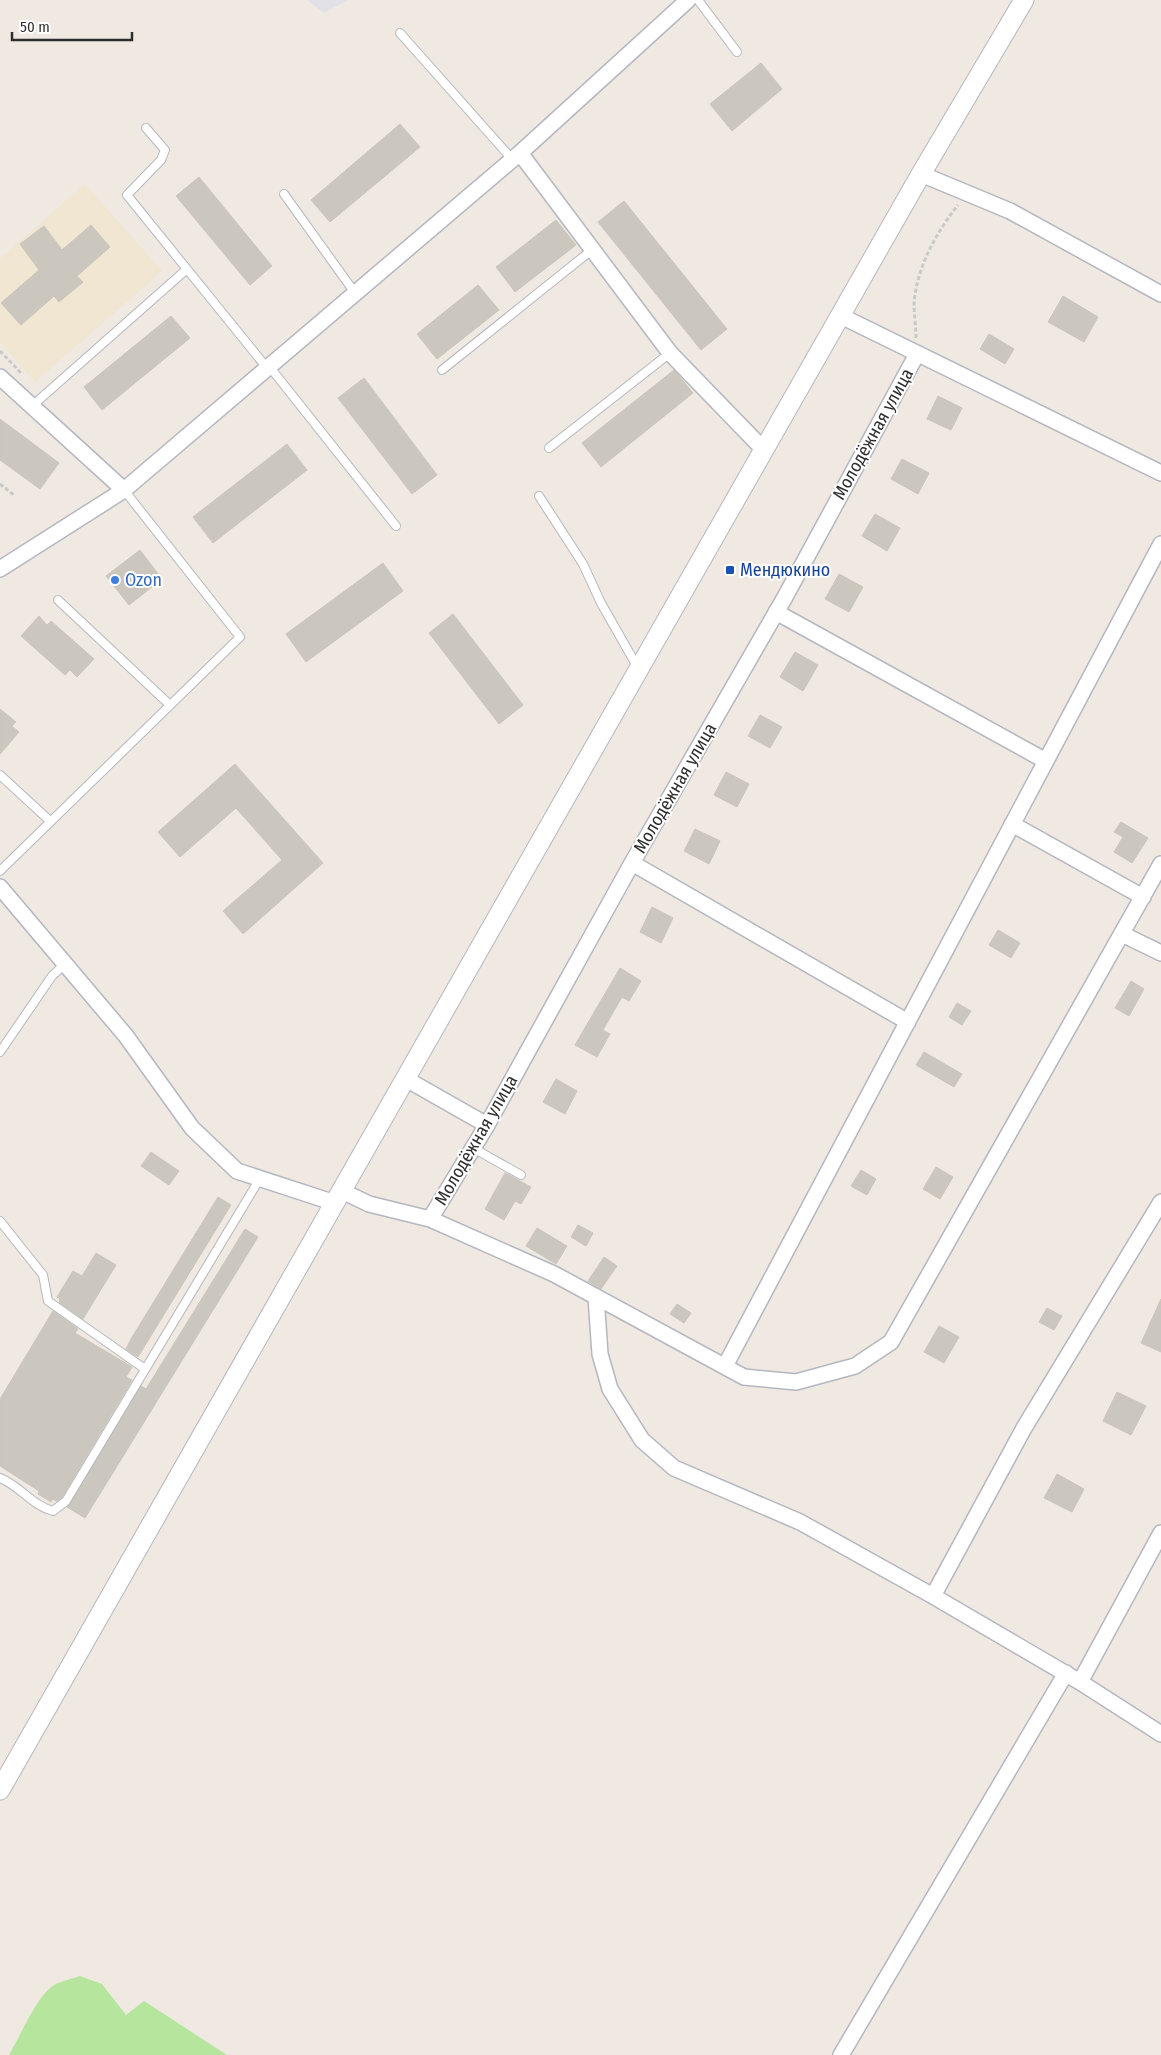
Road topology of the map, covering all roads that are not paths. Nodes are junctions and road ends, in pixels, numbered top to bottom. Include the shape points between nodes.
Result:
1 (688, 0) edge
2 (698, 0) edge
3 (1024, 0) edge
4 (400, 33) dead end
5 (737, 52) dead end
6 (146, 128) dead end
7 (516, 156) junction
8 (921, 174) junction
9 (284, 194) dead end
10 (593, 249) junction
11 (187, 269) junction
12 (355, 293) junction
13 (1161, 294) edge
14 (840, 316) junction
15 (670, 353) junction
16 (917, 354) junction
17 (268, 367) junction
18 (442, 370) dead end
19 (0, 377) edge
20 (32, 406) junction
21 (549, 448) dead end
22 (764, 450) junction
23 (1161, 473) edge
24 (124, 490) junction
25 (539, 496) dead end
26 (396, 526) dead end
27 (1161, 544) edge
28 (0, 569) edge
29 (58, 600) dead end
30 (776, 612) junction
31 (639, 670) junction
32 (170, 705) junction
33 (1046, 762) junction
34 (0, 775) edge
35 (50, 821) junction
36 (1012, 824) junction
37 (632, 863) junction
38 (1161, 864) edge
39 (0, 871) edge
40 (0, 887) edge
41 (1143, 897) junction
42 (1122, 934) junction
43 (1161, 953) edge
44 (65, 964) junction
45 (908, 1022) junction
46 (0, 1052) edge
47 (406, 1079) junction
48 (487, 1125) junction
49 (473, 1148) junction
50 (521, 1175) dead end
51 (259, 1180) junction
52 (338, 1197) junction
53 (1161, 1202) edge
54 (430, 1219) junction
55 (0, 1221) edge
56 (596, 1297) junction
57 (725, 1366) junction
58 (145, 1369) junction
59 (0, 1478) edge
60 (1161, 1533) edge
61 (934, 1596) junction
62 (1066, 1673) junction
63 (1080, 1682) junction
64 (1161, 1734) edge
65 (0, 1790) edge
66 (841, 2055) edge

1 - 7 street
2 - 5 lane
3 - 8 street
4 - 7 lane
6 - 11 lane via 165,150 160,160 127,195
7 - 10 street
7 - 12 street
8 - 13 street via 1010,211
8 - 14 street
9 - 12 lane
10 - 15 street
10 - 18 lane
11 - 17 lane
11 - 20 lane
12 - 17 street
14 - 16 street
14 - 22 street
15 - 21 lane
15 - 22 street
16 - 23 street
16 - 30 street, Молодёжная улица
17 - 24 street
17 - 26 lane
19 - 20 street
20 - 24 street
22 - 31 street
24 - 28 street
24 - 32 lane via 240,637
25 - 31 lane via 583,564
27 - 33 street
29 - 32 lane
30 - 33 street
30 - 37 street, Молодёжная улица
31 - 47 street
32 - 35 lane
33 - 36 street
34 - 35 lane
35 - 39 lane
36 - 41 street
36 - 45 street
37 - 45 street
37 - 48 street, Молодёжная улица
38 - 41 street
40 - 44 street
41 - 42 street
42 - 43 street
42 - 57 street via 891,1342 855,1366 796,1382 744,1377
44 - 46 lane via 52,976
44 - 51 street via 126,1036 192,1128 237,1171
45 - 57 street
47 - 48 street
47 - 52 street
48 - 49 street, Молодёжная улица
49 - 50 lane
49 - 54 street, Молодёжная улица
51 - 52 street
51 - 58 lane
52 - 54 street
52 - 65 street
53 - 61 street via 1024,1428
54 - 56 street via 554,1274
55 - 58 lane via 43,1275 48,1302
56 - 57 street
56 - 61 street via 600,1354 610,1389 642,1440 661,1457 674,1468 800,1522
58 - 59 lane via 66,1501 53,1511 42,1508 11,1482
60 - 63 street
61 - 62 street
62 - 63 street
62 - 66 street
63 - 64 street

